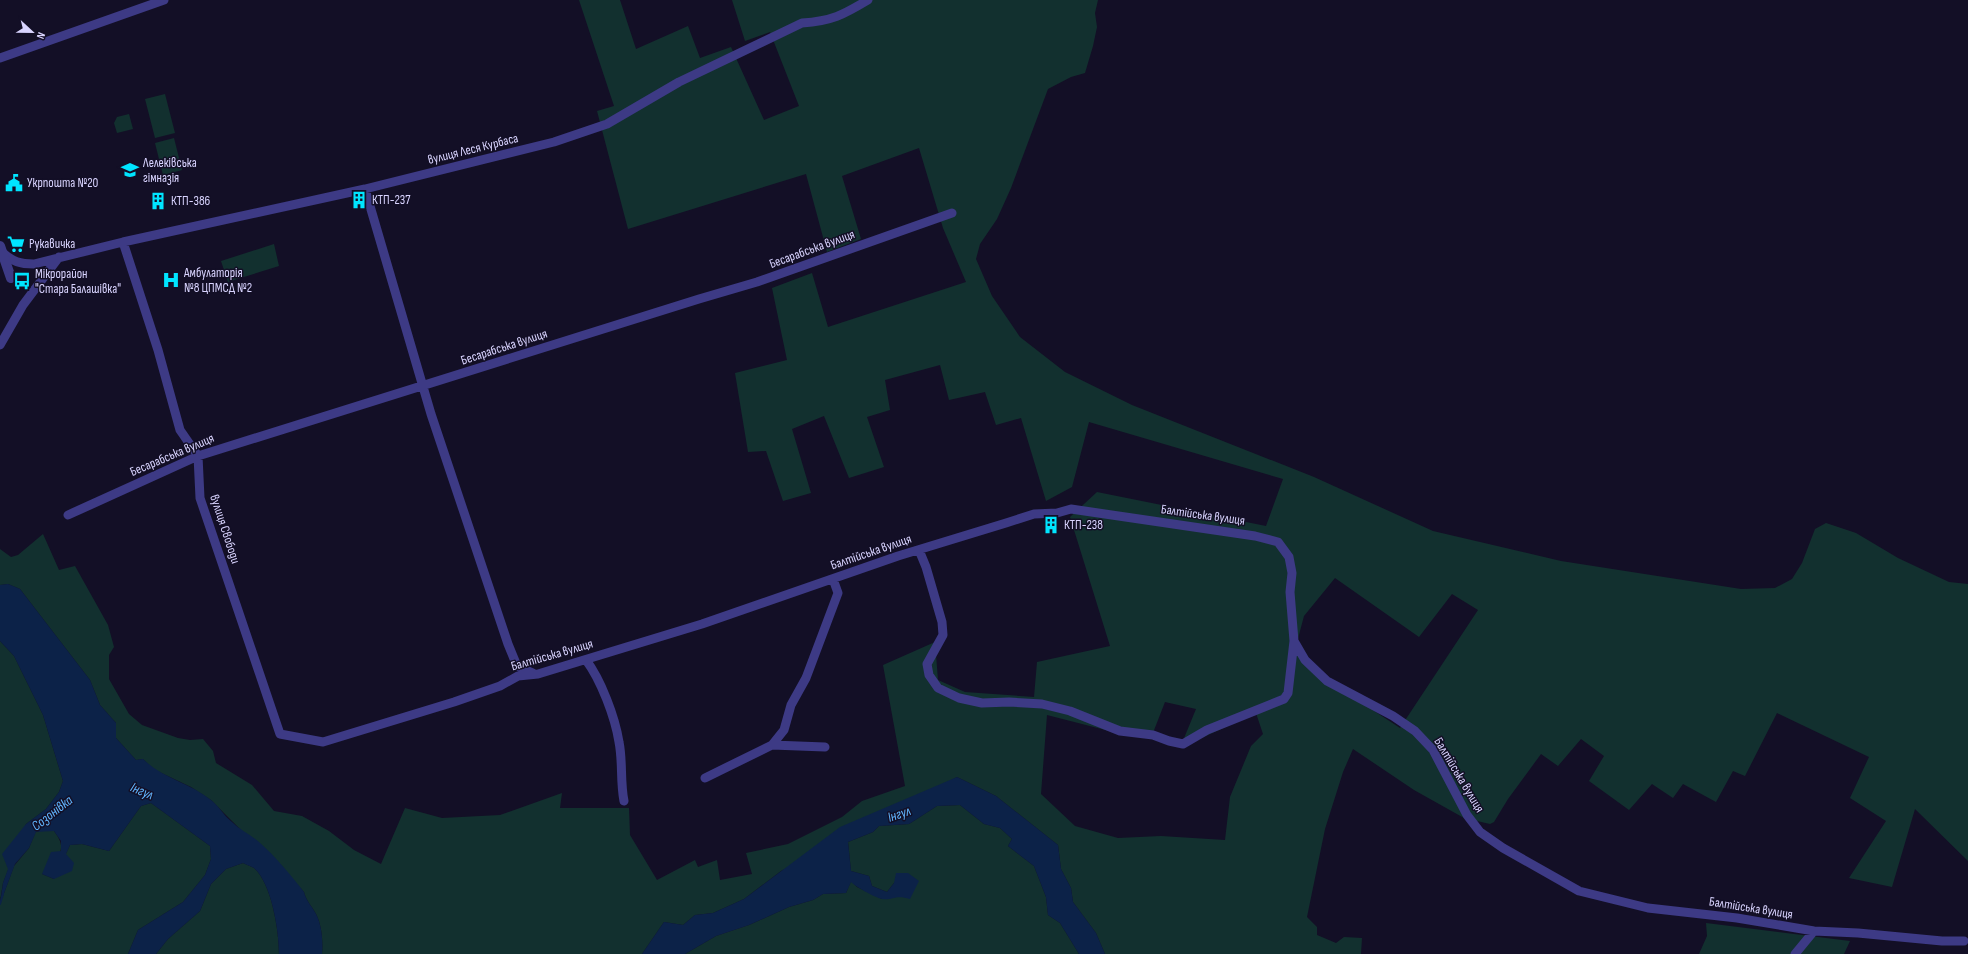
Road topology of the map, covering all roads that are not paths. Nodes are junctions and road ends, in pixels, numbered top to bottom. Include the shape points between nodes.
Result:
1 (164, 0) edge
2 (868, 0) edge
3 (0, 58) edge
4 (365, 189) junction
5 (952, 213) dead end
6 (123, 242) junction
7 (1, 249) edge
8 (59, 257) junction
9 (11, 278) dead end
10 (0, 345) edge
11 (424, 386) junction
12 (198, 456) junction
13 (68, 515) dead end
14 (918, 550) junction
15 (832, 579) junction
16 (1294, 642) junction
17 (586, 660) junction
18 (538, 674) junction
19 (280, 734) joint
20 (772, 745) junction
21 (825, 747) dead end
22 (705, 778) dead end
23 (624, 801) dead end
24 (1814, 931) junction
25 (1964, 942) dead end
26 (1795, 954) edge

1 - 3 street
2 - 4 street, вулиця Леся Курбаса via 845,14 824,22 802,23 679,82 607,124 554,142
4 - 6 street, вулиця Леся Курбаса
4 - 11 street
5 - 11 street, Бесарабська вулиця via 757,282
6 - 8 street, вулиця Леся Курбаса
6 - 12 street via 158,350 180,430
7 - 8 street, вулиця Леся Курбаса via 10,260 20,264 34,264
7 - 9 street
8 - 10 street via 23,305
11 - 12 street, Бесарабська вулиця
11 - 18 street via 468,528 508,644 517,666
12 - 13 street, Бесарабська вулиця
12 - 19 street, вулиця Свободи via 200,498
14 - 15 street, Балтійська вулиця
14 - 16 street, Балтійська вулиця via 1034,514 1071,509 1255,536 1278,542 1289,557 1292,573 1290,592
14 - 16 street via 926,567 942,622 943,635 927,664 929,675 938,688 958,698 982,703 1042,704 1070,711 1120,731 1153,735 1183,744 1207,730 1284,699 1288,693
15 - 17 street, Балтійська вулиця via 702,624
15 - 20 street via 838,593 806,678 791,705 784,730
16 - 24 street, Балтійська вулиця via 1305,660 1327,681 1388,713 1415,731 1433,750 1467,815 1480,832 1579,891 1648,908 1738,918
17 - 18 street, Балтійська вулиця
17 - 23 street via 596,672 603,688 619,742
18 - 19 street, Балтійська вулиця via 518,676 500,686 454,702 323,742
20 - 21 street
20 - 22 street
24 - 25 street, Балтійська вулиця
24 - 26 street

